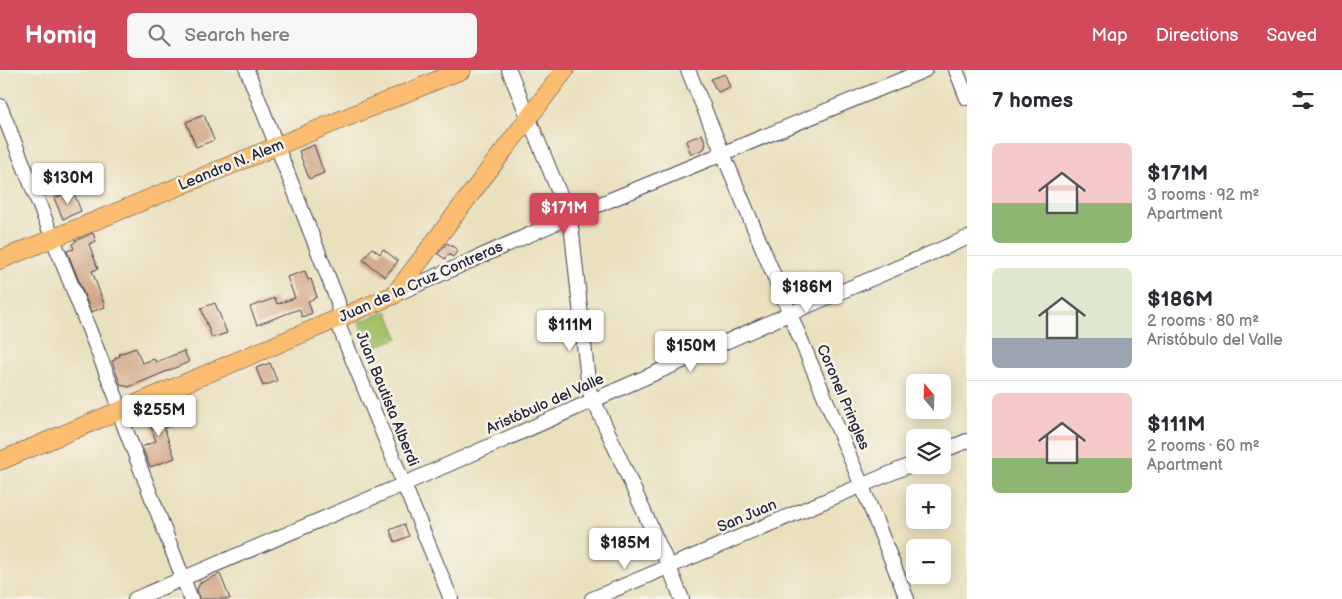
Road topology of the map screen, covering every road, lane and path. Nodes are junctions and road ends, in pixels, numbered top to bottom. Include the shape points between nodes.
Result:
1 (247, 70) edge
2 (462, 70) edge
3 (509, 70) edge
4 (565, 70) edge
5 (688, 70) edge
6 (925, 70) edge
7 (956, 70) edge
8 (967, 98) edge
9 (0, 106) edge
10 (528, 117) junction
11 (276, 146) junction
12 (724, 153) junction
13 (569, 217) junction
14 (967, 238) edge
15 (52, 239) junction
16 (0, 260) edge
17 (394, 295) junction
18 (791, 313) junction
19 (339, 318) junction
20 (593, 400) junction
21 (119, 410) junction
22 (967, 441) edge
23 (951, 447) edge
24 (0, 461) edge
25 (906, 467) edge
26 (404, 484) junction
27 (862, 486) junction
28 (669, 567) junction
29 (183, 578) junction
30 (135, 599) edge
31 (191, 599) edge
32 (451, 599) edge
33 (592, 599) edge
34 (682, 599) edge
35 (907, 599) edge

1 - 11 street, Juan Bautista Alberdi
2 - 11 main road, Leandro N. Alem
3 - 10 street
4 - 10 main road
5 - 12 street, Coronel Pringles
6 - 12 street, Juan de la Cruz Contreras
7 - 8 street
9 - 15 street
10 - 13 street
10 - 17 main road
11 - 15 main road, Leandro N. Alem
11 - 19 street, Juan Bautista Alberdi via 338,302
12 - 13 street, Juan de la Cruz Contreras
12 - 18 street, Coronel Pringles
13 - 17 street, Juan de la Cruz Contreras
13 - 20 street via 587,380
14 - 18 street, Aristóbulo del Valle
15 - 16 main road, Leandro N. Alem
15 - 21 street
17 - 19 main road, Juan de la Cruz Contreras
18 - 20 street, Aristóbulo del Valle
18 - 27 street, Coronel Pringles
19 - 21 main road, Juan de la Cruz Contreras
19 - 26 street, Juan Bautista Alberdi via 340,329
20 - 26 street, Aristóbulo del Valle
20 - 28 street
21 - 24 main road, Juan de la Cruz Contreras
21 - 29 street
22 - 23 street
25 - 27 street, San Juan
26 - 29 street, Aristóbulo del Valle
26 - 32 street, Juan Bautista Alberdi
27 - 28 street, San Juan
27 - 35 street, Coronel Pringles
28 - 33 street, San Juan
28 - 34 street
29 - 30 street, Aristóbulo del Valle
29 - 31 street

